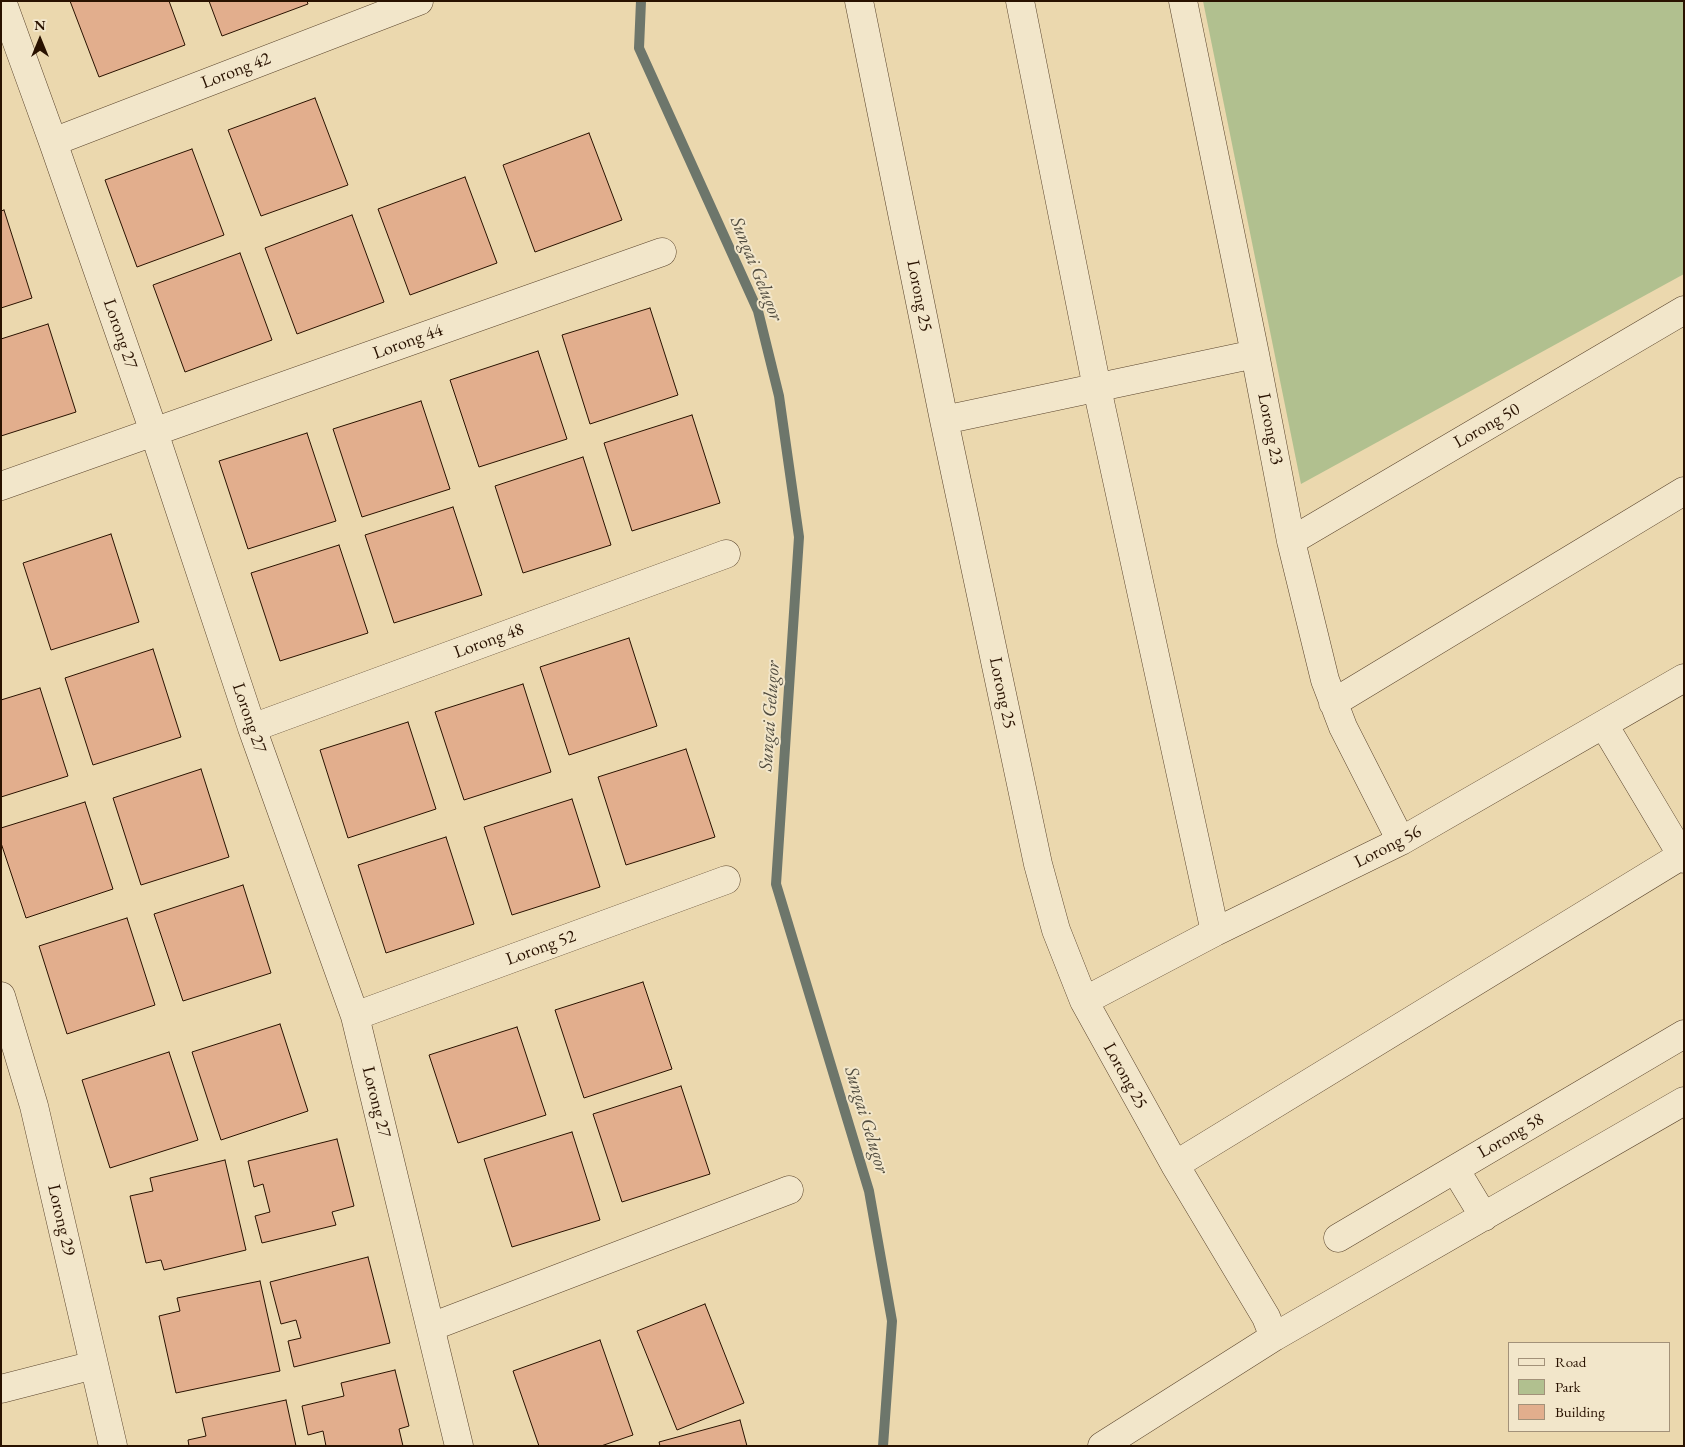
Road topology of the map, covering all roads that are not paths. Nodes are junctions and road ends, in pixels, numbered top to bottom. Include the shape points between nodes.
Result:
1 (2, 1) edge
2 (418, 1) edge
3 (859, 1) edge
4 (1020, 1) edge
5 (1183, 1) edge
6 (53, 142) junction
7 (662, 252) dead end
8 (1684, 310) edge
9 (1256, 354) junction
10 (1097, 388) junction
11 (944, 420) junction
12 (154, 432) junction
13 (1, 486) edge
14 (1684, 491) edge
15 (1291, 541) junction
16 (726, 554) dead end
17 (1684, 678) edge
18 (1333, 703) junction
19 (1604, 725) junction
20 (252, 728) junction
21 (1401, 841) junction
22 (1683, 856) edge
23 (726, 880) dead end
24 (1215, 932) junction
25 (1, 996) edge
26 (1084, 1002) junction
27 (355, 1016) junction
28 (1684, 1034) edge
29 (1684, 1101) edge
30 (1175, 1165) junction
31 (1455, 1168) junction
32 (788, 1190) dead end
33 (1484, 1217) junction
34 (1338, 1238) dead end
35 (431, 1326) junction
36 (1274, 1337) junction
37 (94, 1364) junction
38 (1, 1389) edge
39 (112, 1446) edge
40 (459, 1446) edge
41 (1102, 1446) edge

1 - 6 street, Lorong 27
2 - 6 street, Lorong 42
3 - 11 street, Lorong 25
4 - 10 street
5 - 9 street, Lorong 23
6 - 12 street, Lorong 27
7 - 12 street, Lorong 44
8 - 15 street, Lorong 50
9 - 10 street
9 - 15 street, Lorong 23
10 - 11 street
10 - 24 street
11 - 26 street, Lorong 25 via 1038,864 1056,930
12 - 13 street, Lorong 44
12 - 20 street, Lorong 27
14 - 18 street
15 - 18 street, Lorong 23
16 - 20 street, Lorong 48
17 - 19 street, Lorong 56
18 - 21 street, Lorong 23
19 - 21 street, Lorong 56
19 - 22 street
20 - 27 street, Lorong 27
21 - 24 street, Lorong 56
22 - 30 street
23 - 27 street, Lorong 52
24 - 26 street, Lorong 56
25 - 37 street, Lorong 29 via 34,1106
26 - 30 street, Lorong 25
27 - 35 street, Lorong 27
28 - 31 street, Lorong 58
29 - 33 street
30 - 36 street, Lorong 25 via 1266,1318
31 - 33 street
31 - 34 street, Lorong 58
32 - 35 street
33 - 36 street
35 - 40 street, Lorong 27
36 - 41 street
37 - 38 street
37 - 39 street, Lorong 29

